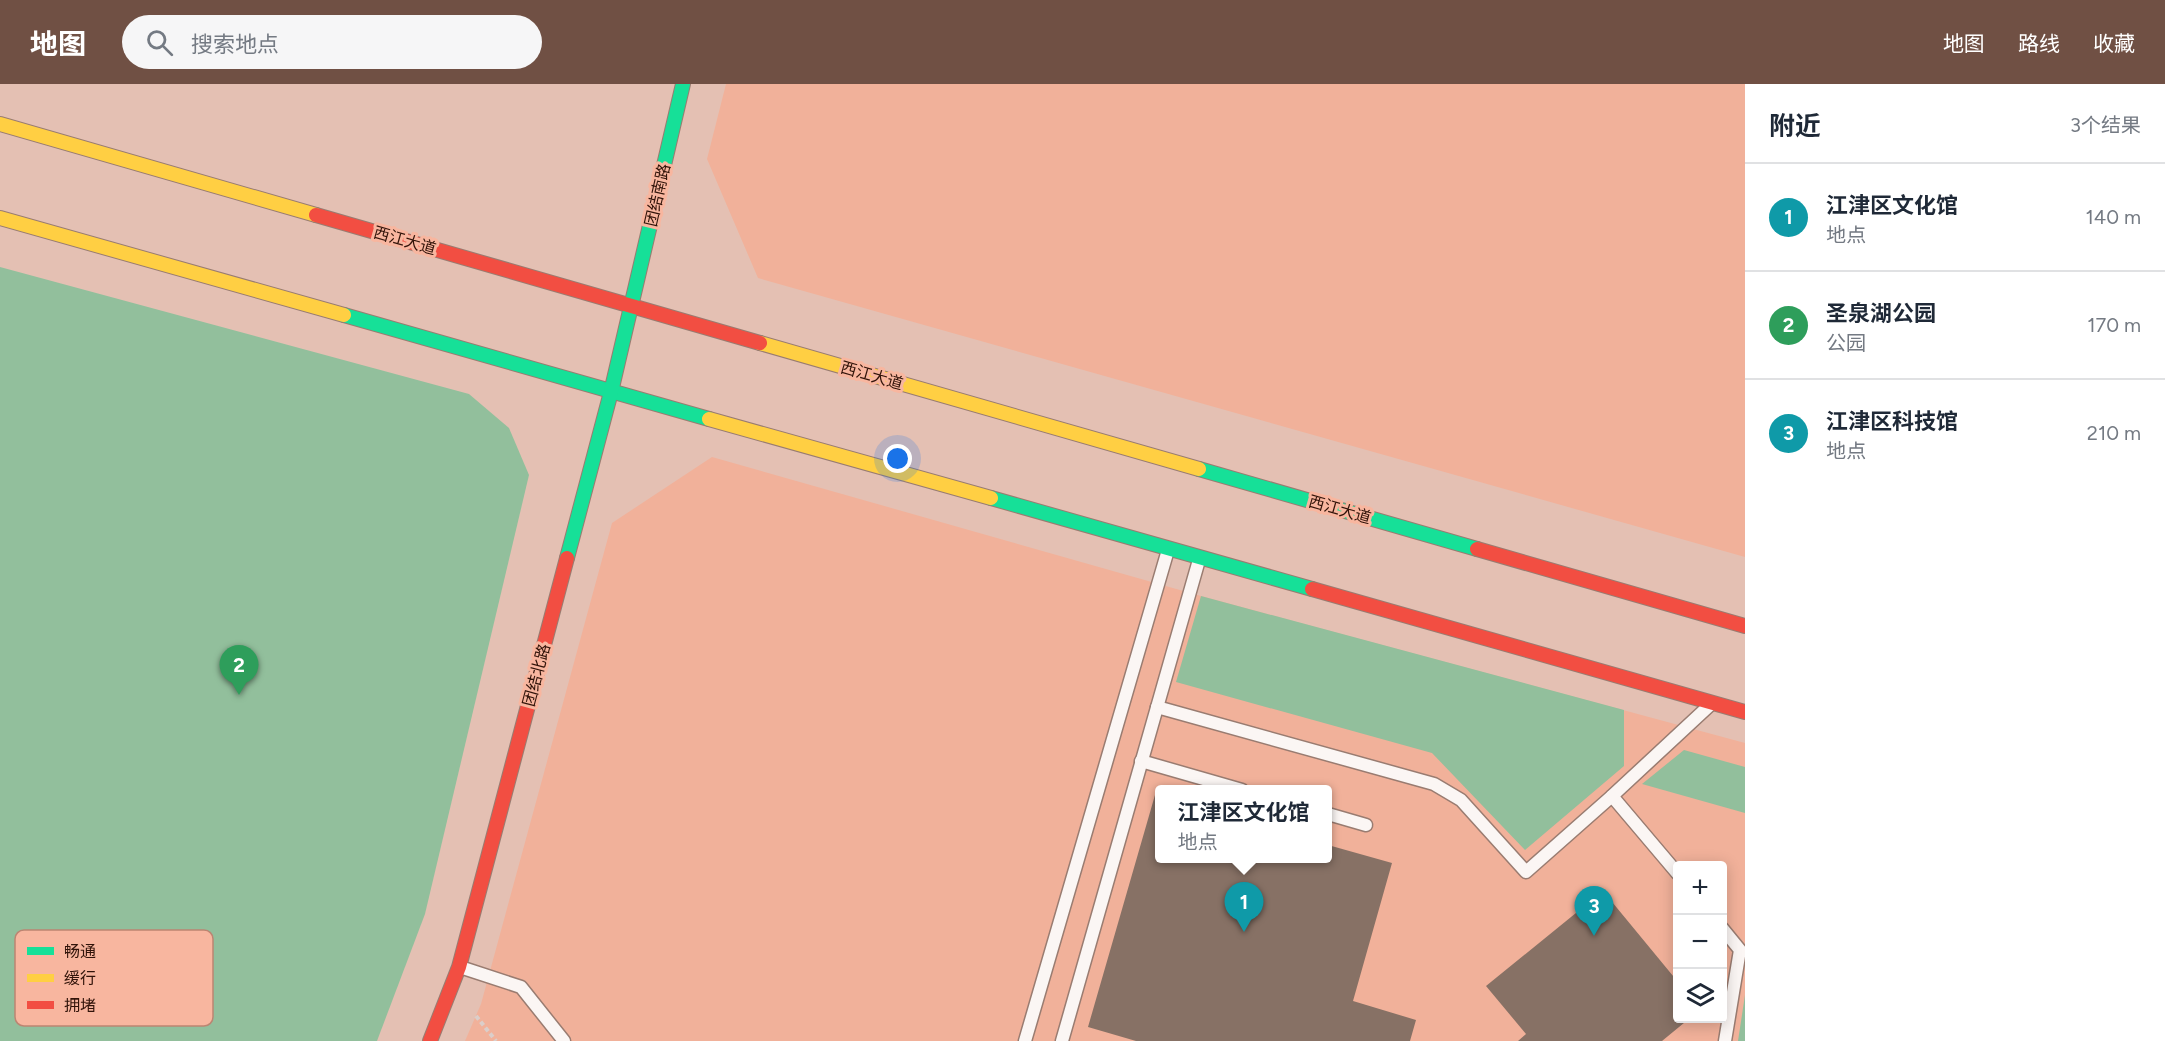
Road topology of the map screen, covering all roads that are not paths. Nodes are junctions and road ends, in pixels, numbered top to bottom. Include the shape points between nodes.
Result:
1 (683, 84) edge
2 (0, 124) edge
3 (0, 218) edge
4 (632, 306) junction
5 (611, 392) junction
6 (1168, 549) junction
7 (1200, 558) junction
8 (1745, 626) edge
9 (1713, 703) junction
10 (1157, 707) junction
11 (1745, 712) edge
12 (1142, 761) junction
13 (1228, 785) edge
14 (1612, 796) junction
15 (1332, 815) edge
16 (1366, 825) dead end
17 (1673, 869) edge
18 (1727, 934) edge
19 (459, 966) junction
20 (429, 1041) edge
21 (564, 1041) edge
22 (1025, 1041) edge
23 (1062, 1041) edge
24 (1725, 1041) edge

1 - 4 main road, 团结南路
2 - 4 main road, 西江大道
3 - 5 main road
4 - 5 main road, 团结北路
4 - 8 main road, 西江大道
5 - 6 main road
5 - 19 main road, 团结北路
6 - 7 main road
6 - 22 lane
7 - 9 main road
7 - 10 lane
9 - 11 main road
9 - 14 lane
10 - 12 lane
10 - 14 lane via 1434,784 1461,800 1526,872
12 - 13 lane
12 - 23 lane
14 - 17 lane
15 - 16 lane
18 - 24 lane via 1740,950
19 - 20 main road, 团结北路
19 - 21 lane via 521,987

